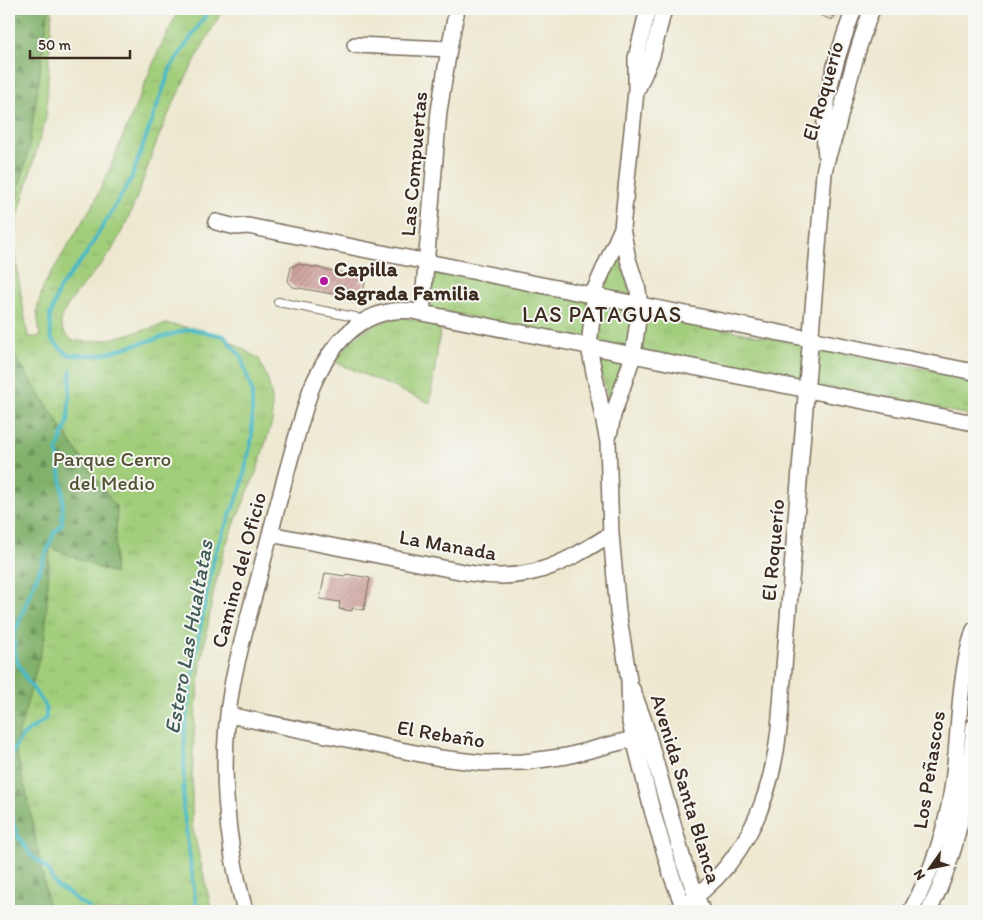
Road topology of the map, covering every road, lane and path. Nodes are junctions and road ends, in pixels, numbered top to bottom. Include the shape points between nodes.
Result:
1 (458, 9) edge
2 (648, 9) edge
3 (664, 9) edge
4 (854, 9) edge
5 (872, 9) edge
6 (355, 45) dead end
7 (449, 49) junction
8 (636, 91) junction
9 (826, 158) junction
10 (216, 222) dead end
11 (622, 228) junction
12 (426, 263) junction
13 (593, 296) junction
14 (278, 302) dead end
15 (640, 306) junction
16 (422, 313) junction
17 (363, 322) junction
18 (811, 340) junction
19 (589, 347) junction
20 (633, 356) junction
21 (974, 372) edge
22 (807, 390) junction
23 (974, 423) edge
24 (608, 442) junction
25 (270, 534) junction
26 (611, 534) junction
27 (974, 630) edge
28 (629, 680) junction
29 (228, 715) junction
30 (974, 726) edge
31 (648, 735) junction
32 (633, 739) junction
33 (696, 896) junction
34 (681, 910) edge
35 (248, 911) edge
36 (702, 911) edge
37 (911, 911) edge
38 (929, 911) edge

1 - 7 street, Las Compuertas
2 - 8 street, Avenida Santa Blanca via 636,58
3 - 8 street, Avenida Santa Blanca via 652,56
4 - 9 street, El Roquerío via 824,118
5 - 9 street, El Roquerío
6 - 7 street
7 - 12 street, Las Compuertas via 439,111
8 - 11 street, Avenida Santa Blanca
9 - 18 street, El Roquerío
10 - 12 street
11 - 13 street, Avenida Santa Blanca
11 - 15 street, Avenida Santa Blanca
12 - 13 street
12 - 16 street, Las Compuertas
13 - 15 street
13 - 19 street, Avenida Santa Blanca
14 - 17 lane via 355,317
15 - 18 street
15 - 20 street, Avenida Santa Blanca
16 - 17 street, Camino del Oficio via 386,312
16 - 19 street, Camino del Oficio
17 - 25 street, Camino del Oficio via 339,342 316,376
18 - 21 street
18 - 22 street, El Roquerío
19 - 20 street, Camino del Oficio
19 - 24 street, Avenida Santa Blanca
20 - 22 street, Camino del Oficio
20 - 24 street, Avenida Santa Blanca via 613,415
22 - 23 street, Camino del Oficio
22 - 33 street, El Roquerío via 774,764 762,807 746,839 727,865
24 - 26 street, Avenida Santa Blanca
25 - 26 street, La Manada via 499,576 549,568 569,560
25 - 29 street, Camino del Oficio via 238,660
26 - 28 street, Avenida Santa Blanca via 618,612
27 - 37 street, Los Peñascos via 965,665 948,811 935,859
28 - 31 street, Avenida Santa Blanca
28 - 32 street, Avenida Santa Blanca
29 - 32 street, El Rebaño via 440,758 483,763 545,760
29 - 35 street, Camino del Oficio via 227,808 232,854
30 - 38 street, Los Peñascos via 964,810 950,860
31 - 32 street, El Rebaño
31 - 33 street, Avenida Santa Blanca via 672,825
32 - 34 street, Avenida Santa Blanca
33 - 34 street, El Roquerío
33 - 36 street, Avenida Santa Blanca

